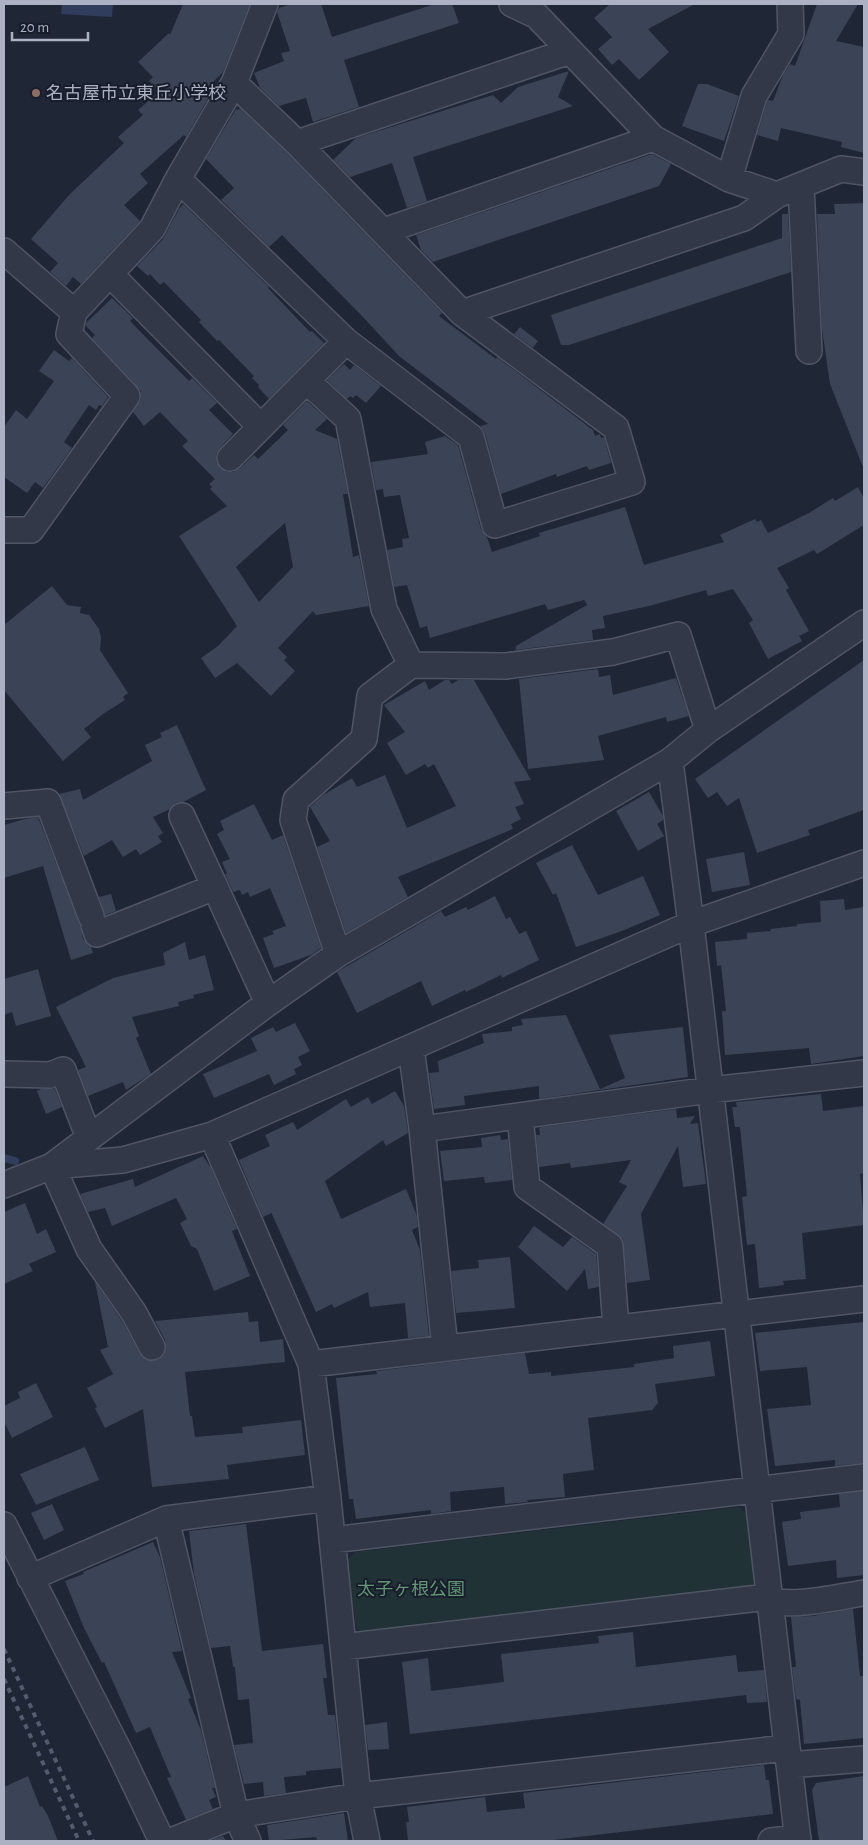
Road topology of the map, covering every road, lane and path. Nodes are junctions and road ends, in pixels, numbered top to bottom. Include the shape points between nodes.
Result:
1 (265, 4) edge
2 (512, 4) edge
3 (790, 4) edge
4 (570, 51) junction
5 (234, 83) junction
6 (653, 138) junction
7 (297, 143) junction
8 (864, 172) edge
9 (178, 179) junction
10 (729, 179) junction
11 (801, 186) junction
12 (777, 195) junction
13 (384, 230) junction
14 (4, 251) edge
15 (110, 274) junction
16 (74, 312) junction
17 (462, 313) junction
18 (346, 341) junction
19 (809, 351) dead end
20 (307, 381) junction
21 (260, 426) junction
22 (230, 458) dead end
23 (4, 530) edge
24 (864, 623) edge
25 (411, 665) junction
26 (708, 730) junction
27 (670, 761) junction
28 (4, 806) edge
29 (182, 816) dead end
30 (864, 863) edge
31 (215, 887) junction
32 (691, 924) junction
33 (338, 954) junction
34 (268, 1003) junction
35 (411, 1048) junction
36 (864, 1073) edge
37 (4, 1074) edge
38 (710, 1090) junction
39 (520, 1116) junction
40 (422, 1129) junction
41 (212, 1135) junction
42 (89, 1138) junction
43 (52, 1166) junction
44 (4, 1184) edge
45 (864, 1299) edge
46 (736, 1313) junction
47 (616, 1328) junction
48 (152, 1347) dead end
49 (446, 1348) junction
50 (311, 1364) junction
51 (864, 1477) edge
52 (757, 1490) junction
53 (328, 1498) junction
54 (166, 1519) junction
55 (4, 1525) edge
56 (332, 1540) junction
57 (30, 1578) junction
58 (864, 1593) edge
59 (770, 1601) junction
60 (343, 1647) junction
61 (788, 1756) junction
62 (864, 1758) edge
63 (358, 1796) junction
64 (236, 1815) junction
65 (798, 1840) edge
66 (162, 1841) edge
67 (172, 1841) edge
68 (248, 1841) edge
69 (367, 1841) edge
70 (771, 1841) edge

1 - 5 street
2 - 4 street via 537,16
3 - 10 street via 791,34 754,96
4 - 6 street
4 - 7 street
5 - 7 street
5 - 9 street
6 - 10 street
6 - 13 street
7 - 13 street
8 - 11 street via 841,170
9 - 15 street via 152,229
9 - 18 street
10 - 12 street
11 - 12 street
11 - 19 street
12 - 17 street via 744,218
13 - 17 street
14 - 16 street
15 - 16 street
15 - 21 street
16 - 23 street via 69,334 127,396 32,530
17 - 18 street via 616,428 632,482 496,525 471,437
18 - 20 street
20 - 21 street
20 - 25 street via 348,419 384,609
21 - 22 street
24 - 26 street
25 - 26 street via 506,666 613,652 678,635
25 - 33 street via 370,696 364,739 296,800 293,820
26 - 27 street
27 - 32 street
27 - 33 street
28 - 31 street via 48,802 97,934
29 - 31 street
30 - 32 street
31 - 34 street
32 - 35 street
32 - 38 street
33 - 34 street
34 - 42 street
35 - 40 street
35 - 41 street
36 - 38 street
37 - 42 street via 50,1075 62,1070
38 - 39 street
38 - 46 street
39 - 40 street
39 - 47 street via 527,1187 610,1246
40 - 49 street
41 - 43 street via 123,1160
41 - 50 street
42 - 43 street
43 - 44 street
43 - 48 street via 89,1249 134,1313
45 - 46 street
46 - 47 street
46 - 52 street
47 - 49 street
49 - 50 street
50 - 53 street
51 - 52 street
52 - 56 street
52 - 59 street
53 - 54 street
53 - 56 street
54 - 57 street
54 - 64 street
55 - 57 street
56 - 60 street
57 - 66 street
58 - 59 street via 791,1603
59 - 60 street via 749,1599
59 - 61 street
60 - 63 street
61 - 62 street
61 - 63 street
61 - 65 street
63 - 64 street
63 - 69 street
64 - 67 street
64 - 68 street
65 - 70 street

